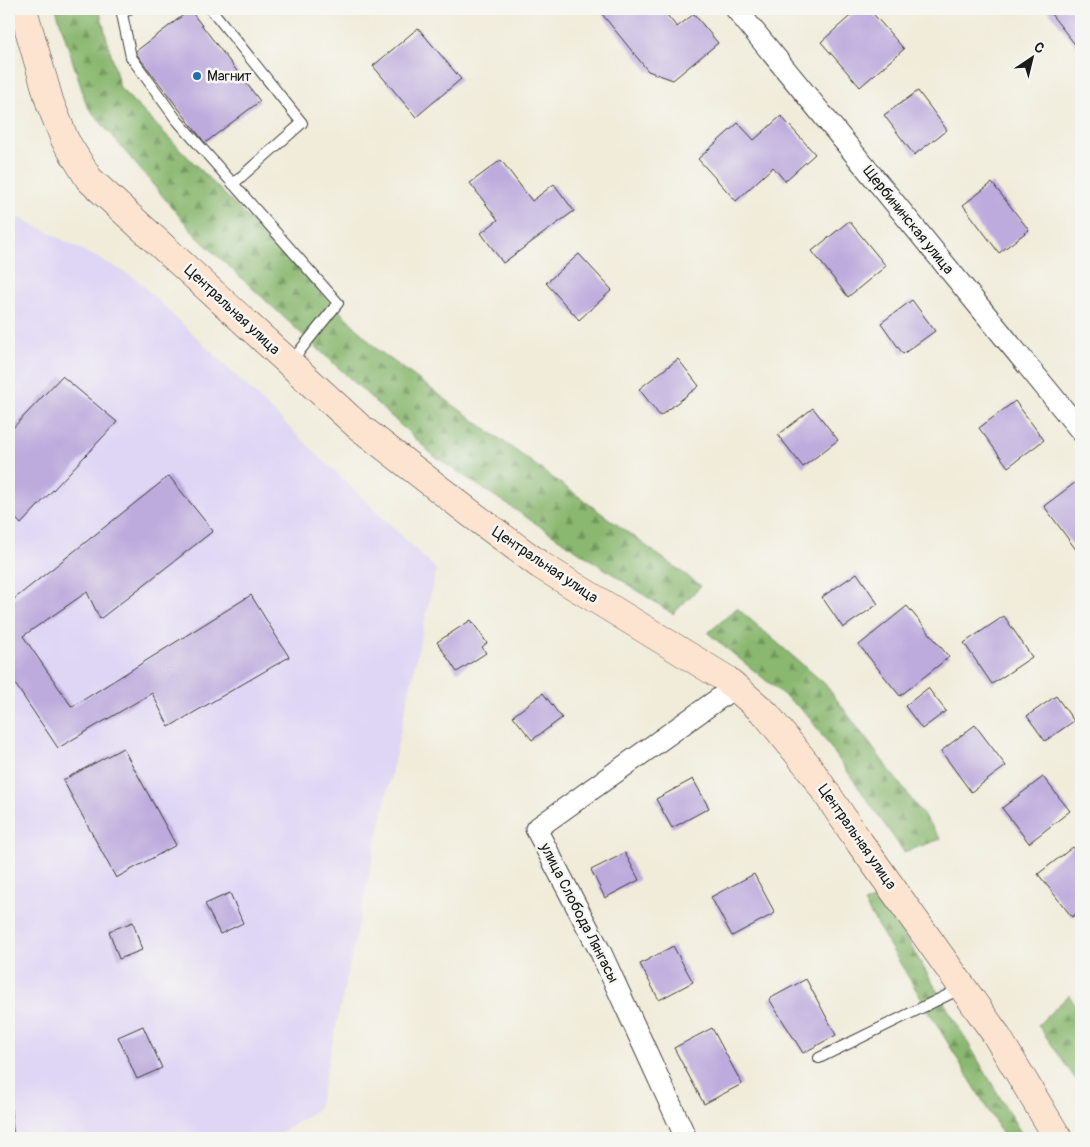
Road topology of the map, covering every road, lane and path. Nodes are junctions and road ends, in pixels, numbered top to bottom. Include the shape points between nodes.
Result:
1 (23, 9) edge
2 (129, 9) edge
3 (212, 9) edge
4 (736, 9) edge
5 (233, 184) junction
6 (289, 363) junction
7 (1081, 431) edge
8 (735, 687) junction
9 (963, 988) junction
10 (819, 1058) dead end
11 (686, 1138) edge
12 (1058, 1138) edge

1 - 6 street, Центральная улица via 50,103 65,140 89,179
2 - 5 lane via 122,14 131,57 176,119
3 - 5 lane via 302,124
4 - 7 street, Щербининская улица
5 - 6 lane via 338,303
6 - 8 street, Центральная улица via 358,426 532,559 726,678
8 - 9 street, Центральная улица via 766,714 808,766
8 - 11 street, улица Слобода Лянгасы via 536,829 601,953
9 - 10 lane
9 - 12 street, Центральная улица via 995,1033

